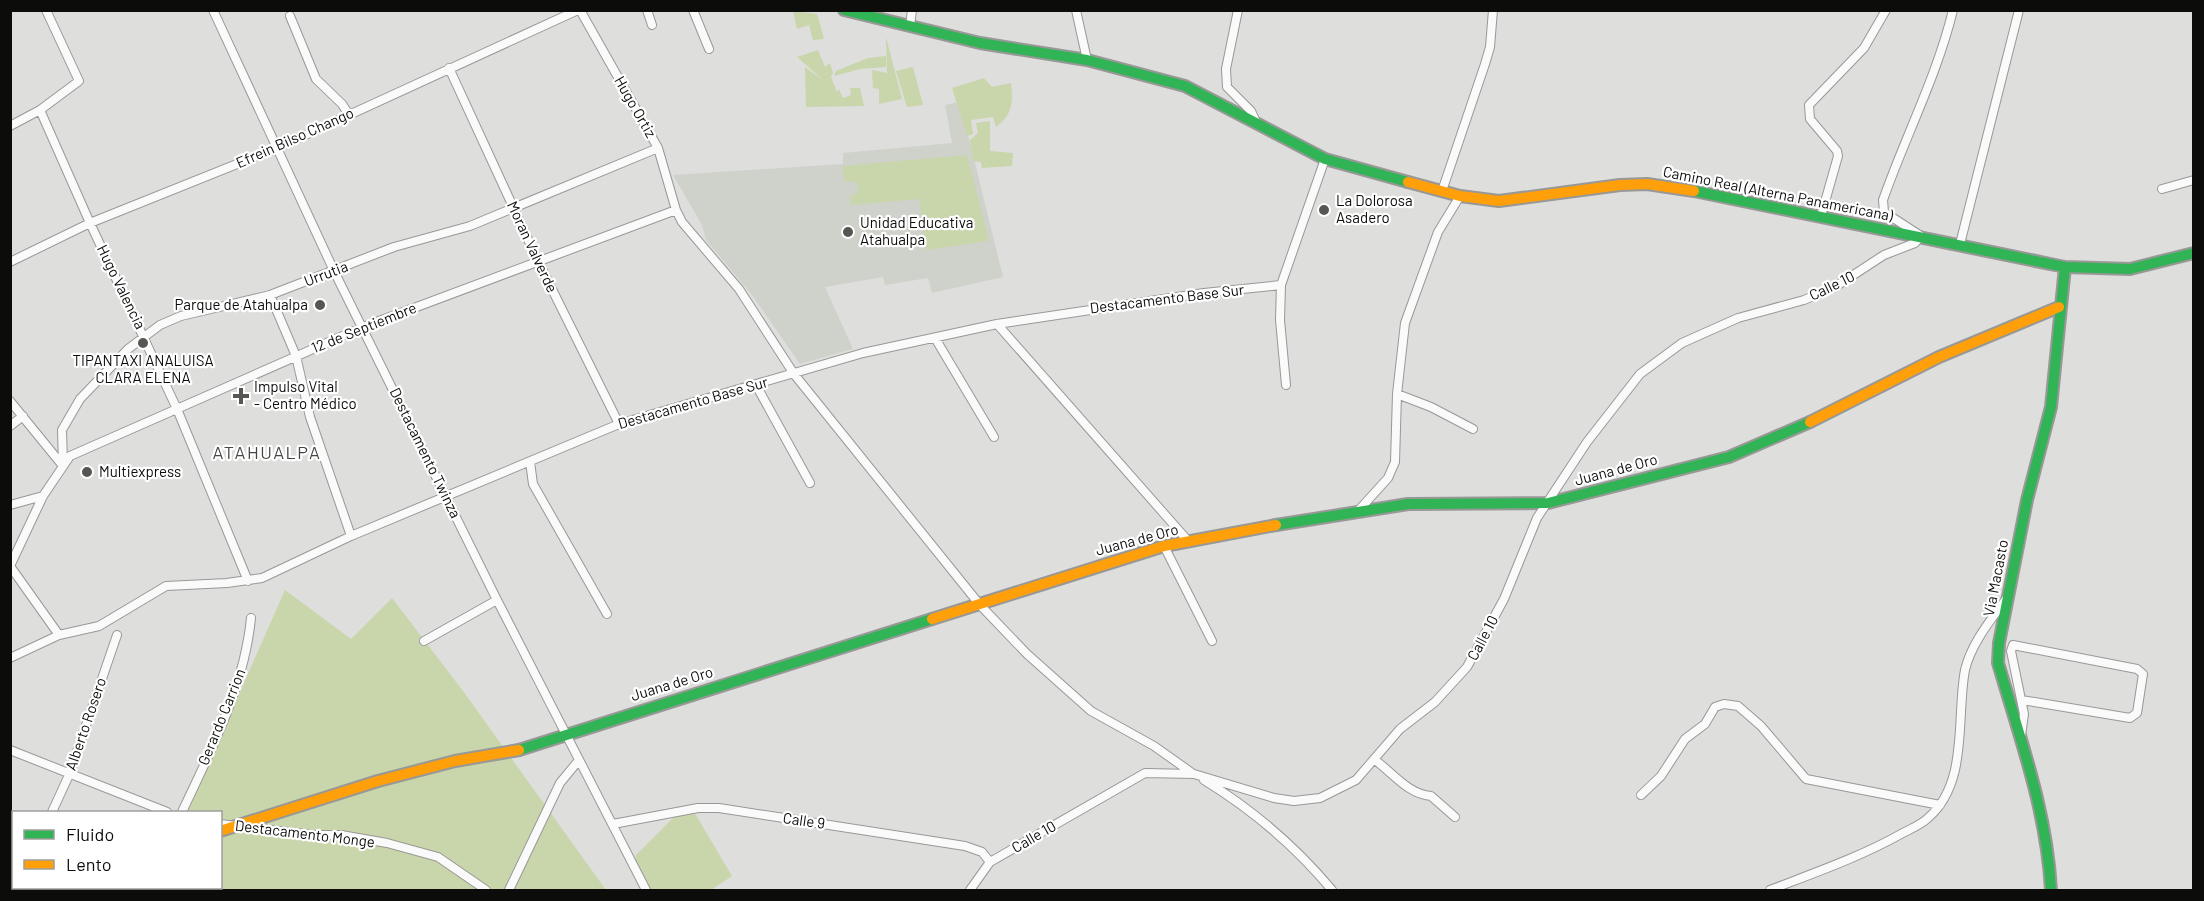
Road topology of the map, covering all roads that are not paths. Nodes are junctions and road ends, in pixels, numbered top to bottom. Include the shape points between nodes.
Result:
1 (46, 10) edge
2 (213, 10) edge
3 (579, 10) edge
4 (647, 10) edge
5 (693, 10) edge
6 (844, 10) edge
7 (912, 10) edge
8 (1076, 10) edge
9 (1238, 10) edge
10 (1493, 10) edge
11 (1886, 10) edge
12 (1953, 10) edge
13 (2019, 10) edge
14 (290, 16) dead end
15 (652, 25) dead end
16 (910, 26) junction
17 (709, 49) dead end
18 (1087, 60) junction
19 (449, 68) junction
20 (40, 110) junction
21 (349, 115) junction
22 (1256, 122) junction
23 (10, 126) edge
24 (277, 148) junction
25 (658, 148) junction
26 (1325, 159) junction
27 (2193, 180) edge
28 (2162, 189) dead end
29 (1442, 191) junction
30 (1460, 196) junction
31 (513, 206) junction
32 (676, 210) junction
33 (1821, 216) junction
34 (90, 223) junction
35 (1921, 236) junction
36 (1960, 244) junction
37 (2193, 253) edge
38 (538, 261) junction
39 (10, 262) edge
40 (2065, 267) junction
41 (334, 271) junction
42 (1281, 285) junction
43 (270, 295) junction
44 (2060, 307) junction
45 (997, 324) junction
46 (363, 327) junction
47 (145, 335) junction
48 (935, 338) junction
49 (296, 356) junction
50 (794, 374) junction
51 (756, 384) junction
52 (1286, 385) dead end
53 (1397, 394) junction
54 (10, 401) edge
55 (177, 409) junction
56 (23, 416) junction
57 (619, 424) junction
58 (10, 426) edge
59 (1473, 429) dead end
60 (993, 437) dead end
61 (530, 462) junction
62 (63, 466) junction
63 (810, 483) dead end
64 (43, 496) junction
65 (447, 498) junction
66 (1548, 503) junction
67 (10, 505) edge
68 (1359, 510) junction
69 (351, 536) junction
70 (1189, 542) junction
71 (1164, 546) junction
72 (10, 566) edge
73 (248, 581) junction
74 (2007, 598) junction
75 (497, 600) junction
76 (980, 605) junction
77 (608, 614) dead end
78 (251, 618) dead end
79 (59, 635) junction
80 (117, 635) dead end
81 (424, 641) dead end
82 (1212, 642) dead end
83 (10, 658) edge
84 (2022, 700) junction
85 (566, 732) junction
86 (2021, 736) junction
87 (10, 750) edge
88 (579, 760) junction
89 (1376, 760) junction
90 (1194, 774) junction
91 (69, 775) junction
92 (1641, 795) dead end
93 (1940, 805) junction
94 (53, 811) edge
95 (162, 811) edge
96 (183, 811) edge
97 (1455, 817) dead end
98 (222, 824) edge
99 (613, 824) junction
100 (237, 826) junction
101 (222, 830) edge
102 (990, 862) junction
103 (972, 890) edge
104 (486, 891) edge
105 (509, 891) edge
106 (646, 891) edge
107 (1332, 891) edge
108 (1770, 891) edge
109 (2051, 891) edge

1 - 20 street via 79,81
2 - 24 street, Destacamento Twinza
3 - 19 street, Efrein Bilso Chango
3 - 25 street, Hugo Ortiz
4 - 15 street
5 - 17 street
6 - 16 street, Camino Real (Alterna Panamericana)
7 - 16 street
8 - 18 street
9 - 22 street via 1226,69 1227,87 1251,111
10 - 29 street via 1485,64
11 - 33 street via 1864,48 1809,105 1810,119 1838,156
12 - 35 street via 1928,87 1883,200 1889,218
13 - 36 street
14 - 21 street via 316,79
16 - 18 street, Camino Real (Alterna Panamericana) via 981,43
18 - 22 street, Camino Real (Alterna Panamericana) via 1185,86
19 - 21 street, Efrein Bilso Chango
19 - 31 street, Moran Valverde
20 - 23 street
20 - 34 street, Hugo Valencia
21 - 24 street, Efrein Bilso Chango
22 - 26 street, Camino Real (Alterna Panamericana)
24 - 34 street, Efrein Bilso Chango
24 - 41 street, Destacamento Twinza
25 - 31 street, Urrutia
25 - 32 street, Hugo Ortiz
26 - 29 street, Camino Real (Alterna Panamericana)
26 - 42 street
27 - 28 street
29 - 30 street, Camino Real (Alterna Panamericana)
30 - 33 street, Camino Real (Alterna Panamericana) via 1516,200 1647,184
30 - 53 street via 1438,232 1405,323
31 - 38 street, Moran Valverde
31 - 41 street, Urrutia via 470,226 394,247
32 - 38 street, 12 de Septiembre
32 - 50 street via 739,289
33 - 35 street, Camino Real (Alterna Panamericana)
34 - 39 street, Efrein Bilso Chango
34 - 47 street, Hugo Valencia
35 - 36 street, Camino Real (Alterna Panamericana)
35 - 66 street, Calle 10 via 1835,287 1738,318 1665,354 1640,374 1612,406
36 - 40 street, Camino Real (Alterna Panamericana)
37 - 40 street, Camino Real (Alterna Panamericana) via 2130,269
38 - 46 street, 12 de Septiembre
38 - 57 street, Moran Valverde
40 - 44 street, Via Macasto
41 - 43 street, Urrutia
41 - 46 street, Destacamento Twinza
42 - 45 street, Destacamento Base Sur via 1204,292
42 - 52 street
43 - 47 street, Urrutia via 182,316
43 - 49 street
44 - 66 street, Juana de Oro via 1939,357 1796,429 1729,457
44 - 74 street, Via Macasto via 2051,407
45 - 48 street, Destacamento Base Sur
45 - 70 street
46 - 49 street, 12 de Septiembre
46 - 65 street, Destacamento Twinza
47 - 55 street, Hugo Valencia
47 - 62 street, Urrutia via 80,399 62,430
48 - 50 street, Destacamento Base Sur via 863,353
48 - 60 street
49 - 55 street, 12 de Septiembre
49 - 69 street via 309,417
50 - 51 street, Destacamento Base Sur
50 - 76 street
51 - 57 street, Destacamento Base Sur
51 - 63 street
53 - 59 street
53 - 68 street via 1395,462 1388,478
54 - 56 street
55 - 62 street, 12 de Septiembre via 70,456
55 - 73 street, Hugo Valencia
56 - 58 street
56 - 62 street
57 - 61 street, Destacamento Base Sur
61 - 65 street, Destacamento Base Sur
61 - 77 street via 533,484
62 - 64 street, 12 de Septiembre
64 - 67 street
64 - 72 street, 12 de Septiembre
65 - 69 street, Destacamento Base Sur
65 - 75 street, Destacamento Twinza
66 - 68 street, Juana de Oro via 1408,504
66 - 89 street, Calle 10 via 1537,518 1504,599 1467,667 1436,702 1400,729
68 - 70 street, Juana de Oro
69 - 73 street, Destacamento Base Sur
70 - 71 street, Juana de Oro
71 - 76 street, Juana de Oro
71 - 82 street
72 - 79 street
73 - 79 street, Destacamento Base Sur via 166,586 99,626
74 - 86 street, Via Macasto via 1998,663
74 - 93 street via 1970,655 1965,671 1959,752
75 - 81 street
75 - 85 street, Destacamento Twinza
76 - 85 street, Juana de Oro
76 - 90 street via 1091,711
78 - 96 street, Gerardo Carrion via 249,645 234,693
79 - 83 street, Destacamento Base Sur
80 - 91 street, Alberto Rosero
84 - 84 street via 2013,645 2137,669 2143,674 2137,713 2130,718
84 - 86 street
85 - 88 street, Destacamento Twinza
85 - 100 street, Juana de Oro via 519,750 378,781
86 - 109 street, Via Macasto via 2048,840
87 - 91 street
88 - 99 street, Destacamento Twinza
88 - 105 street via 560,783
89 - 90 street, Calle 10 via 1356,780 1306,801 1274,798
89 - 97 street via 1412,791 1431,796
90 - 102 street, Calle 10 via 1146,773
90 - 107 street via 1248,809 1312,867
91 - 94 street, Alberto Rosero
91 - 95 street
92 - 93 street via 1661,776 1685,739 1704,724 1715,707 1732,704 1761,726 1806,779
93 - 108 street via 1927,819 1880,846
98 - 100 street, Destacamento Monge
99 - 102 street, Calle 9 via 698,808 719,808 965,846 982,852
99 - 106 street, Destacamento Twinza
100 - 101 street, Juana de Oro
100 - 104 street, Destacamento Monge via 341,835 438,857
102 - 103 street, Calle 10

